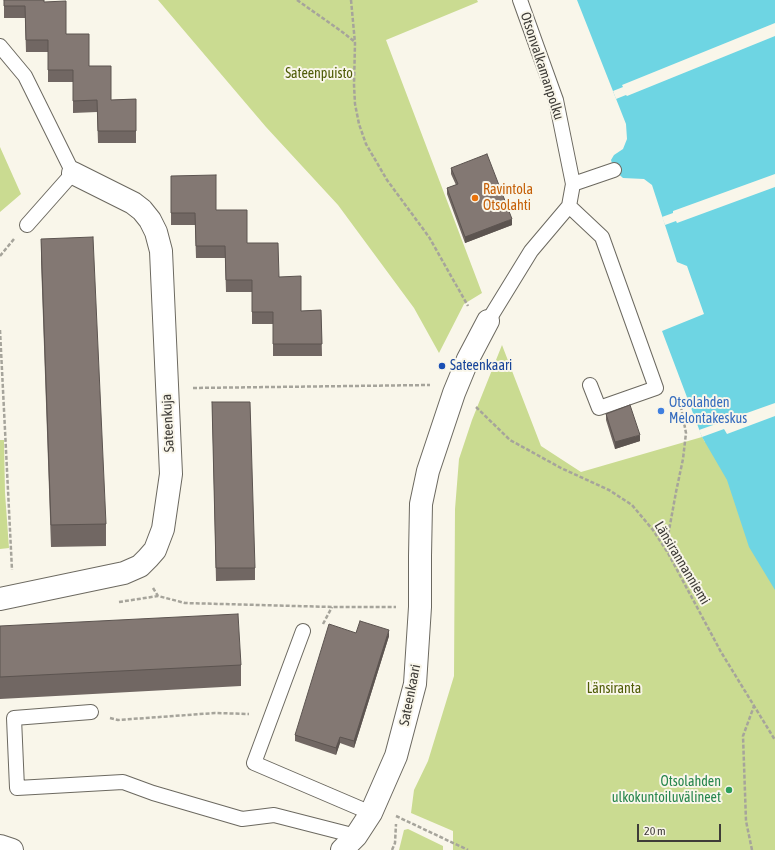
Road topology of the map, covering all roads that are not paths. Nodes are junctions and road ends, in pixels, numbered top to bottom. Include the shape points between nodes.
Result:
1 (520, 0) edge
2 (0, 46) edge
3 (614, 170) dead end
4 (73, 173) junction
5 (574, 184) junction
6 (569, 206) junction
7 (28, 225) dead end
8 (488, 321) joint
9 (590, 385) dead end
10 (7, 597) edge
11 (303, 630) dead end
12 (91, 712) road end
13 (371, 813) junction
14 (349, 843) edge
15 (0, 846) edge
16 (12, 850) edge

1 - 5 lane, Otsonvalkamanpolku via 556,100
2 - 4 lane via 25,76
3 - 5 lane
4 - 7 lane
4 - 10 street, Sateenkuja via 142,210 156,232 161,251 171,474 163,530 155,550 140,566 124,573
5 - 6 lane, Otsonvalkamanpolku
6 - 8 lane, Otsonvalkamanpolku via 531,251
6 - 9 lane via 602,237 656,388 598,408
8 - 13 street, Sateenkaari via 468,359 428,471 421,504 420,607 415,684 396,756
11 - 13 lane via 254,763
12 - 14 lane via 14,718 17,788 123,782 242,819 274,815
13 - 14 street, Sateenkaari
15 - 16 street

